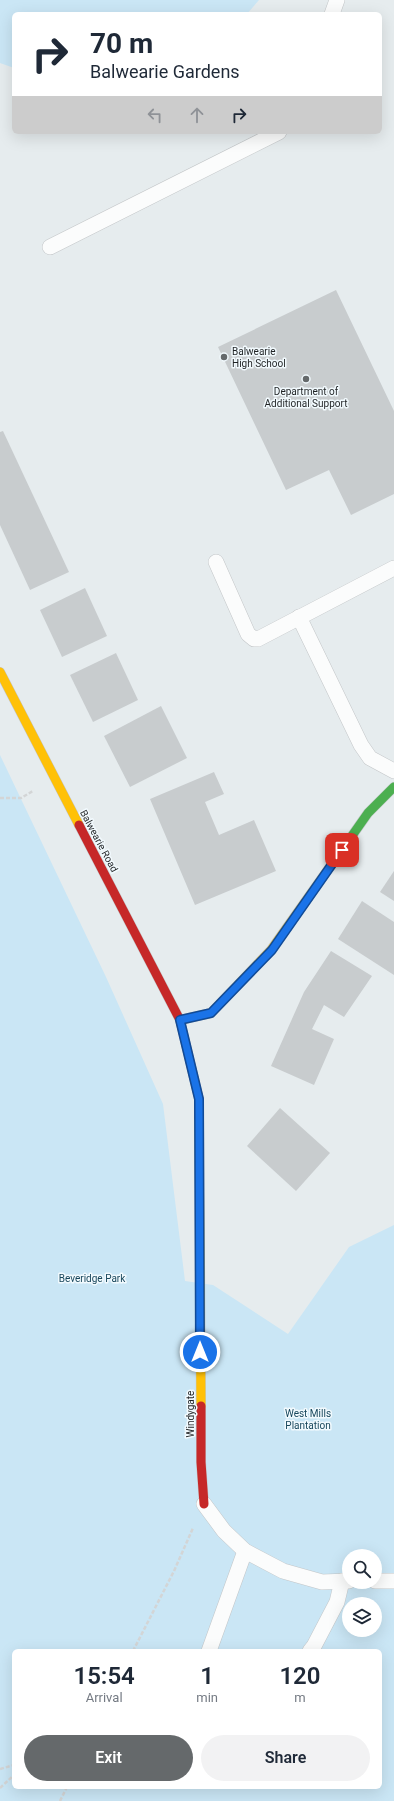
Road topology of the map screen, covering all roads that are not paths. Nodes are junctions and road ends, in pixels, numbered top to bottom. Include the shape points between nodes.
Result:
1 (337, 0) edge
2 (333, 12) edge
3 (275, 134) edge
4 (50, 247) dead end
5 (216, 562) dead end
6 (394, 568) edge
7 (299, 617) junction
8 (0, 672) edge
9 (394, 771) edge
10 (394, 787) edge
11 (180, 1020) junction
12 (204, 1504) joint
13 (245, 1551) junction
14 (342, 1581) edge
15 (382, 1581) edge
16 (394, 1581) edge
17 (343, 1589) edge
18 (210, 1649) edge
19 (312, 1649) edge

1 - 2 lane
3 - 4 lane
5 - 7 lane via 248,634 254,639
6 - 7 lane
7 - 9 lane via 361,745 370,758
8 - 11 street, Balwearie Road
10 - 11 street via 368,813 272,950 211,1013
11 - 12 street, Windygate via 199,1099 201,1454
12 - 13 lane via 224,1531
13 - 14 lane via 283,1571 322,1582
13 - 18 lane
15 - 16 lane
17 - 19 lane

